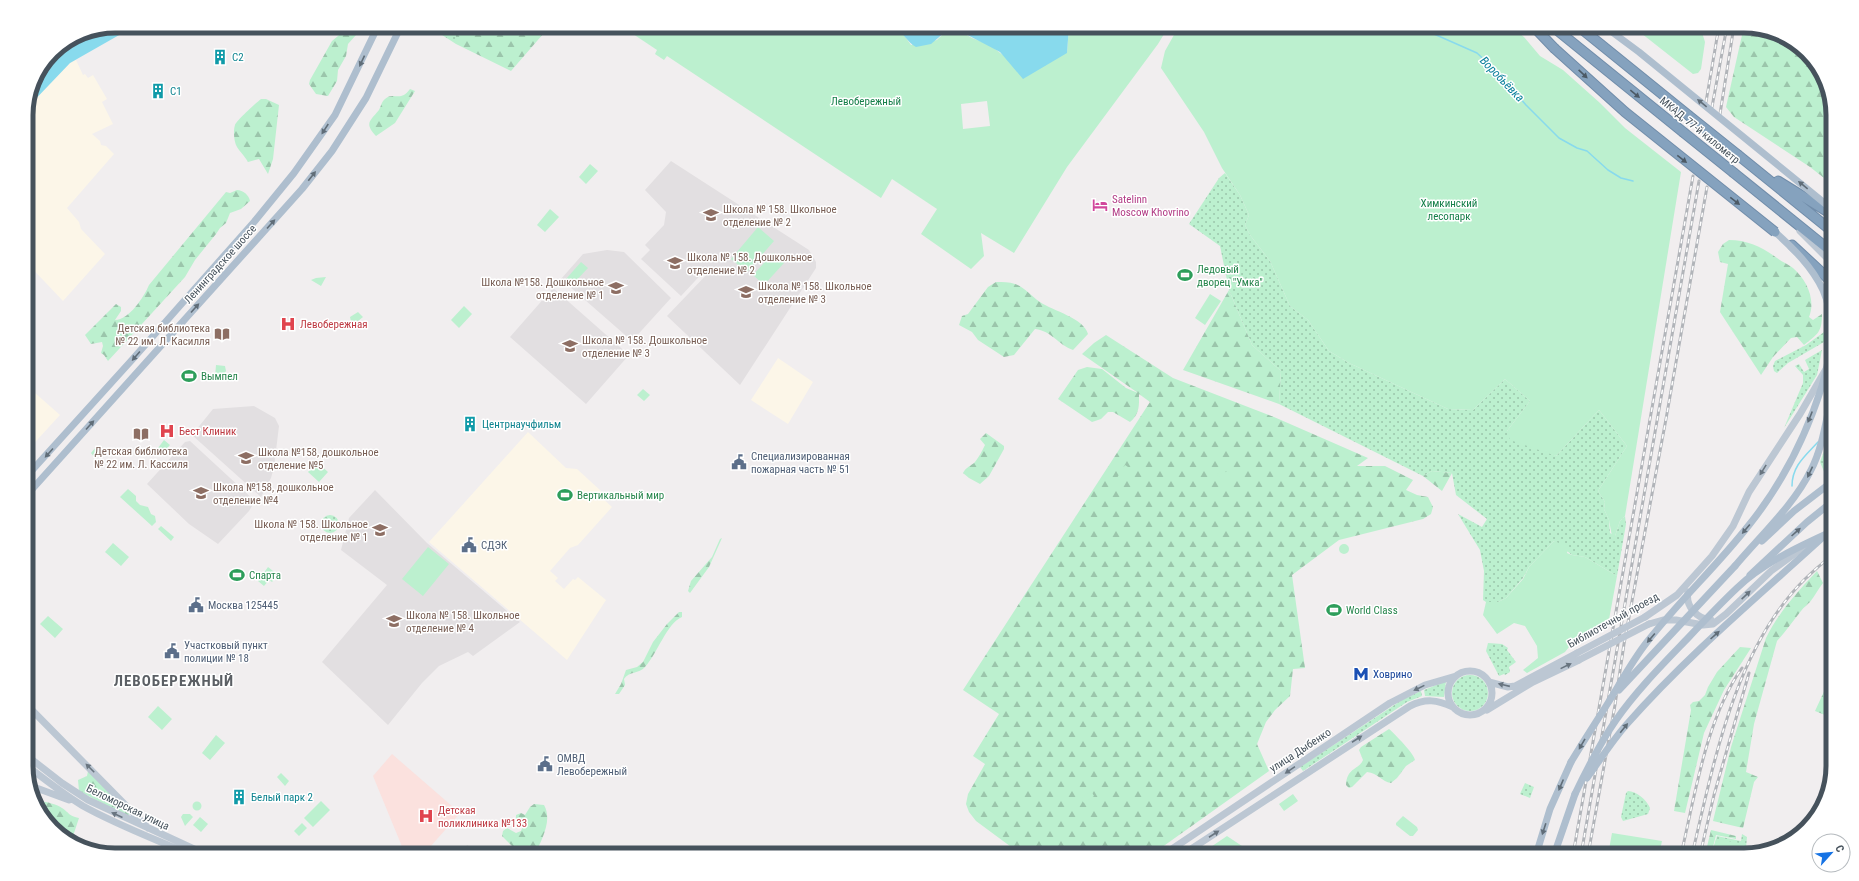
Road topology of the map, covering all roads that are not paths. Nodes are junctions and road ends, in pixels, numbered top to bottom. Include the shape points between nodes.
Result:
1 (375, 33) edge
2 (398, 33) edge
3 (1540, 33) edge
4 (1560, 33) edge
5 (1587, 33) edge
6 (1613, 33) edge
7 (1738, 155) junction
8 (1768, 201) junction
9 (1826, 204) edge
10 (1826, 211) edge
11 (1826, 226) edge
12 (1775, 232) junction
13 (1826, 247) edge
14 (1826, 257) edge
15 (1826, 277) edge
16 (1826, 299) edge
17 (1826, 369) edge
18 (1826, 370) edge
19 (1826, 390) edge
20 (1800, 414) junction
21 (1826, 420) edge
22 (33, 469) edge
23 (1826, 486) edge
24 (33, 488) edge
25 (1826, 507) edge
26 (1826, 533) edge
27 (1826, 534) edge
28 (1826, 535) edge
29 (1735, 566) junction
30 (1701, 569) junction
31 (1737, 588) junction
32 (1721, 619) junction
33 (1578, 657) junction
34 (1456, 676) junction
35 (1489, 682) junction
36 (1608, 702) junction
37 (1453, 707) junction
38 (33, 711) edge
39 (1483, 712) junction
40 (33, 760) edge
41 (33, 769) edge
42 (36, 788) edge
43 (1575, 794) junction
44 (82, 805) junction
45 (152, 831) junction
46 (175, 848) edge
47 (191, 848) edge
48 (1173, 848) edge
49 (1193, 848) edge
50 (1538, 848) edge
51 (1556, 848) edge

1 -> 22 main road, Ленинградское шоссе via 335,115 294,173 132,361
24 -> 2 main road, Ленинградское шоссе via 302,189 332,151 366,98
3 -> 12 highway, bridge via 1625,112
4 -> 8 highway, МКАД, 77-й километр, bridge
5 - 7 highway, МКАД, 77-й километр, bridge
9 -> 6 main road, bridge
7 - 10 highway
7 - 11 highway, МКАД, 77-й километр
8 - 13 highway, МКАД, 77-й километр
8 - 14 main road
12 - 15 highway, bridge via 1804,254
12 -> 16 main road, bridge via 1798,254 1814,275
17 -> 36 main road, bridge via 1816,404 1796,452 1765,504 1719,562 1647,642
18 - 20 main road
19 - 20 main road via 1820,392
20 -> 30 main road, Библиотечный проезд via 1749,492 1733,526
21 -> 29 main road, bridge via 1821,443 1806,481
23 - 29 main road via 1777,526
31 -> 25 main road, bridge
32 -> 26 main road, Библиотечный проезд via 1772,571
43 -> 27 main road, bridge via 1626,725 1659,689
28 - 31 main road, bridge via 1789,552
29 - 36 main road, bridge
30 - 32 main road via 1688,590 1688,602 1701,617
30 - 33 main road, Библиотечный проезд, bridge via 1677,595
31 - 43 main road, bridge via 1658,669 1632,700 1597,751
32 - 33 main road, Библиотечный проезд, bridge via 1708,625 1663,620
33 -> 35 main road, Библиотечный проезд via 1516,686 1508,687
39 -> 33 main road, Библиотечный проезд
34 - 35 main road via 1467,671 1476,672
34 - 37 main road via 1448,691
34 -> 48 main road, улица Дыбенко via 1425,685 1390,703
35 - 39 main road via 1492,687 1492,698
36 -> 50 main road, bridge via 1571,762 1550,809
37 - 39 main road via 1466,715
49 -> 37 main road, улица Дыбенко via 1410,706 1430,700
45 -> 38 main road
45 -> 40 main road, Беломорская улица via 105,810 78,794
41 - 44 main road, Беломорская улица
42 - 44 main road
43 - 51 main road
44 - 46 main road, Беломорская улица
45 - 47 main road, Беломорская улица

